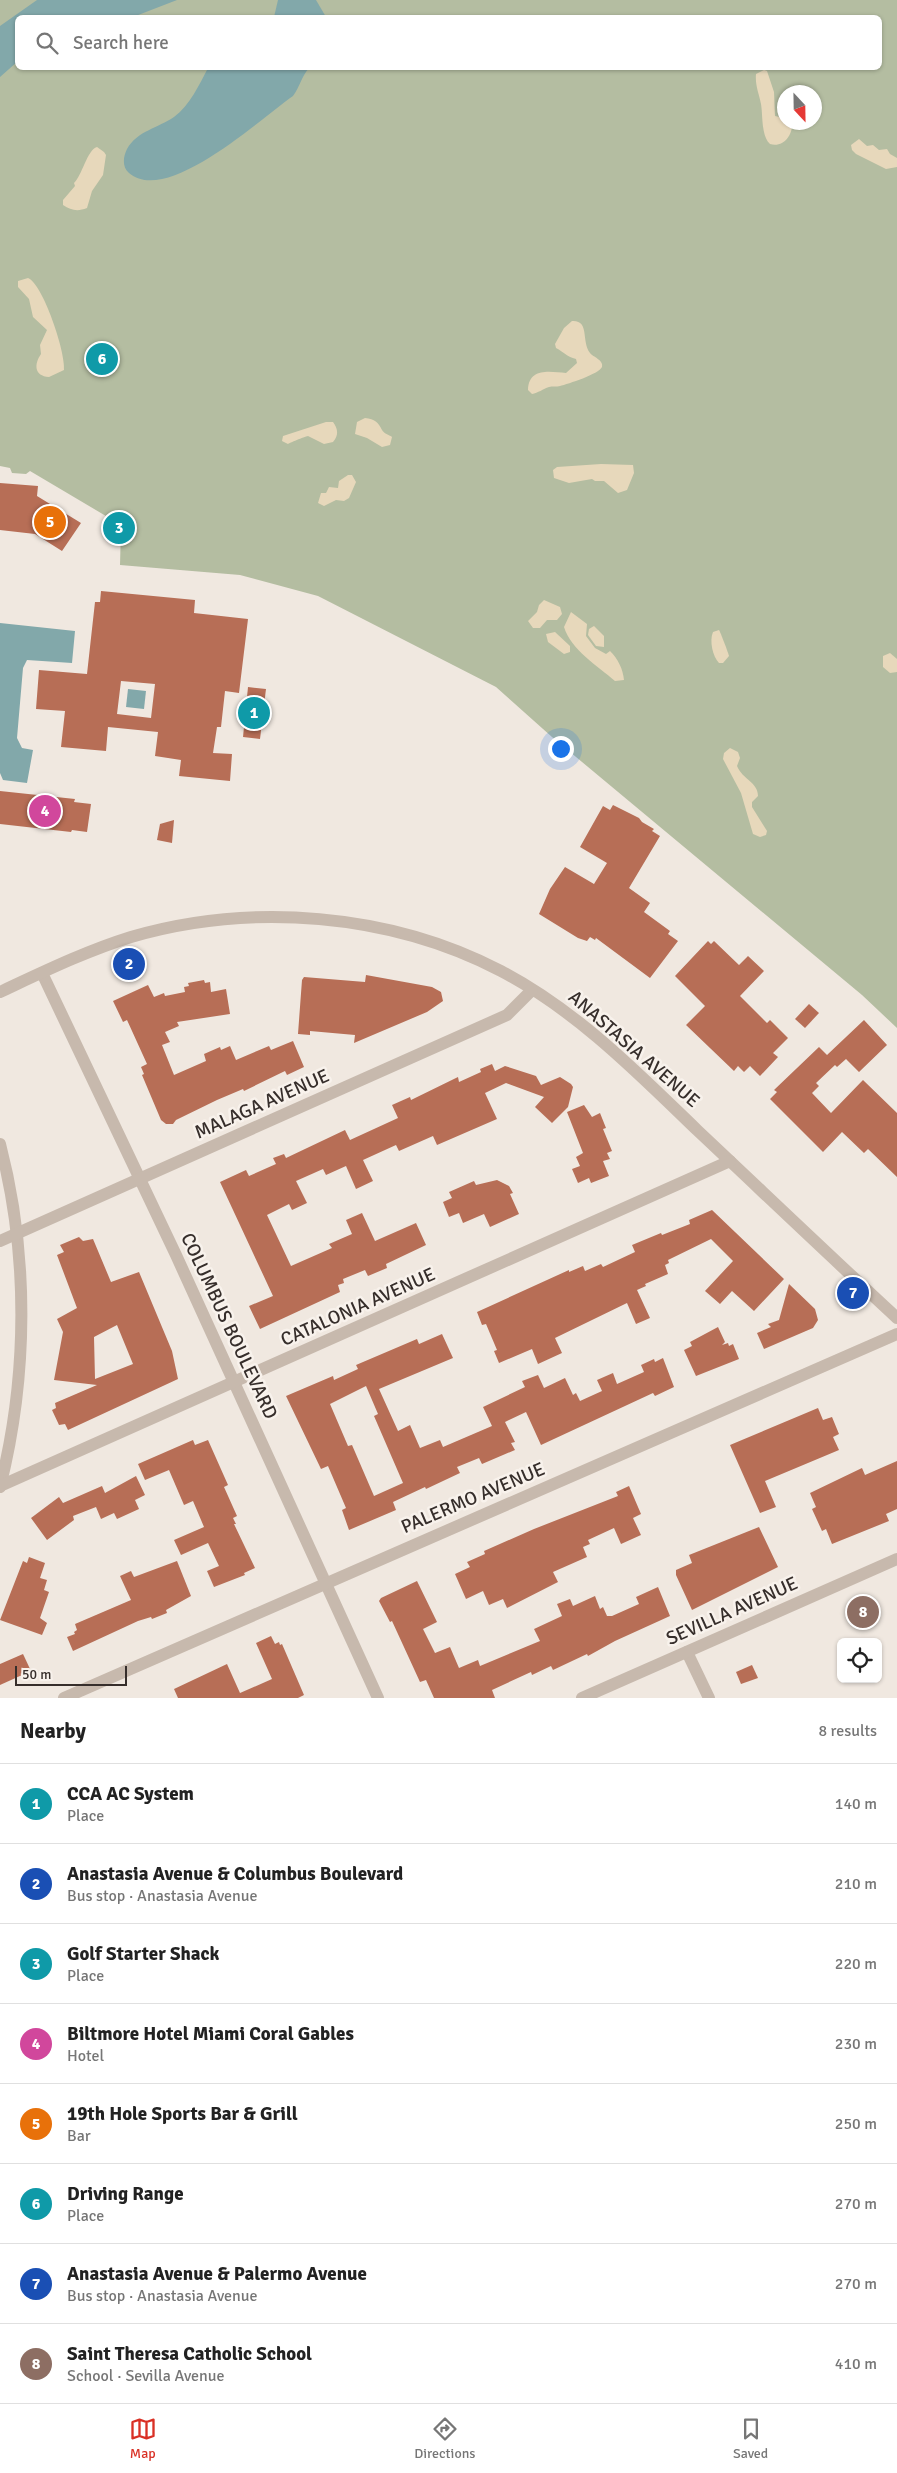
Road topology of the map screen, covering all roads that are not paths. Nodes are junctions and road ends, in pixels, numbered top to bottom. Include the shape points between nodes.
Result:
1 (42, 973) junction
2 (532, 990) junction
3 (0, 992) edge
4 (0, 1144) edge
5 (730, 1161) junction
6 (140, 1179) junction
7 (16, 1233) junction
8 (0, 1240) edge
9 (897, 1318) edge
10 (897, 1334) edge
11 (234, 1382) junction
12 (0, 1486) edge
13 (897, 1559) edge
14 (326, 1582) junction
15 (687, 1652) junction
16 (64, 1698) edge
17 (378, 1698) edge
18 (582, 1698) edge
19 (709, 1698) edge

1 - 2 street, ANASTASIA AVENUE via 101,948 153,932 228,919 284,918 343,922 429,941 492,966
1 - 3 street, ANASTASIA AVENUE
1 - 6 street, COLUMBUS BOULEVARD
2 - 5 street, ANASTASIA AVENUE via 599,1039
2 - 6 street, MALAGA AVENUE via 507,1015
4 - 7 street
5 - 9 street, ANASTASIA AVENUE
5 - 11 street, CATALONIA AVENUE
6 - 7 street, MALAGA AVENUE
6 - 11 street, COLUMBUS BOULEVARD
7 - 8 street, MALAGA AVENUE
7 - 12 street via 20,1295 19,1372 13,1428
10 - 14 street, PALERMO AVENUE
11 - 12 street, CATALONIA AVENUE
11 - 14 street, COLUMBUS BOULEVARD
13 - 15 street, SEVILLA AVENUE
14 - 16 street, PALERMO AVENUE
14 - 17 street, COLUMBUS BOULEVARD
15 - 18 street, SEVILLA AVENUE
15 - 19 street

